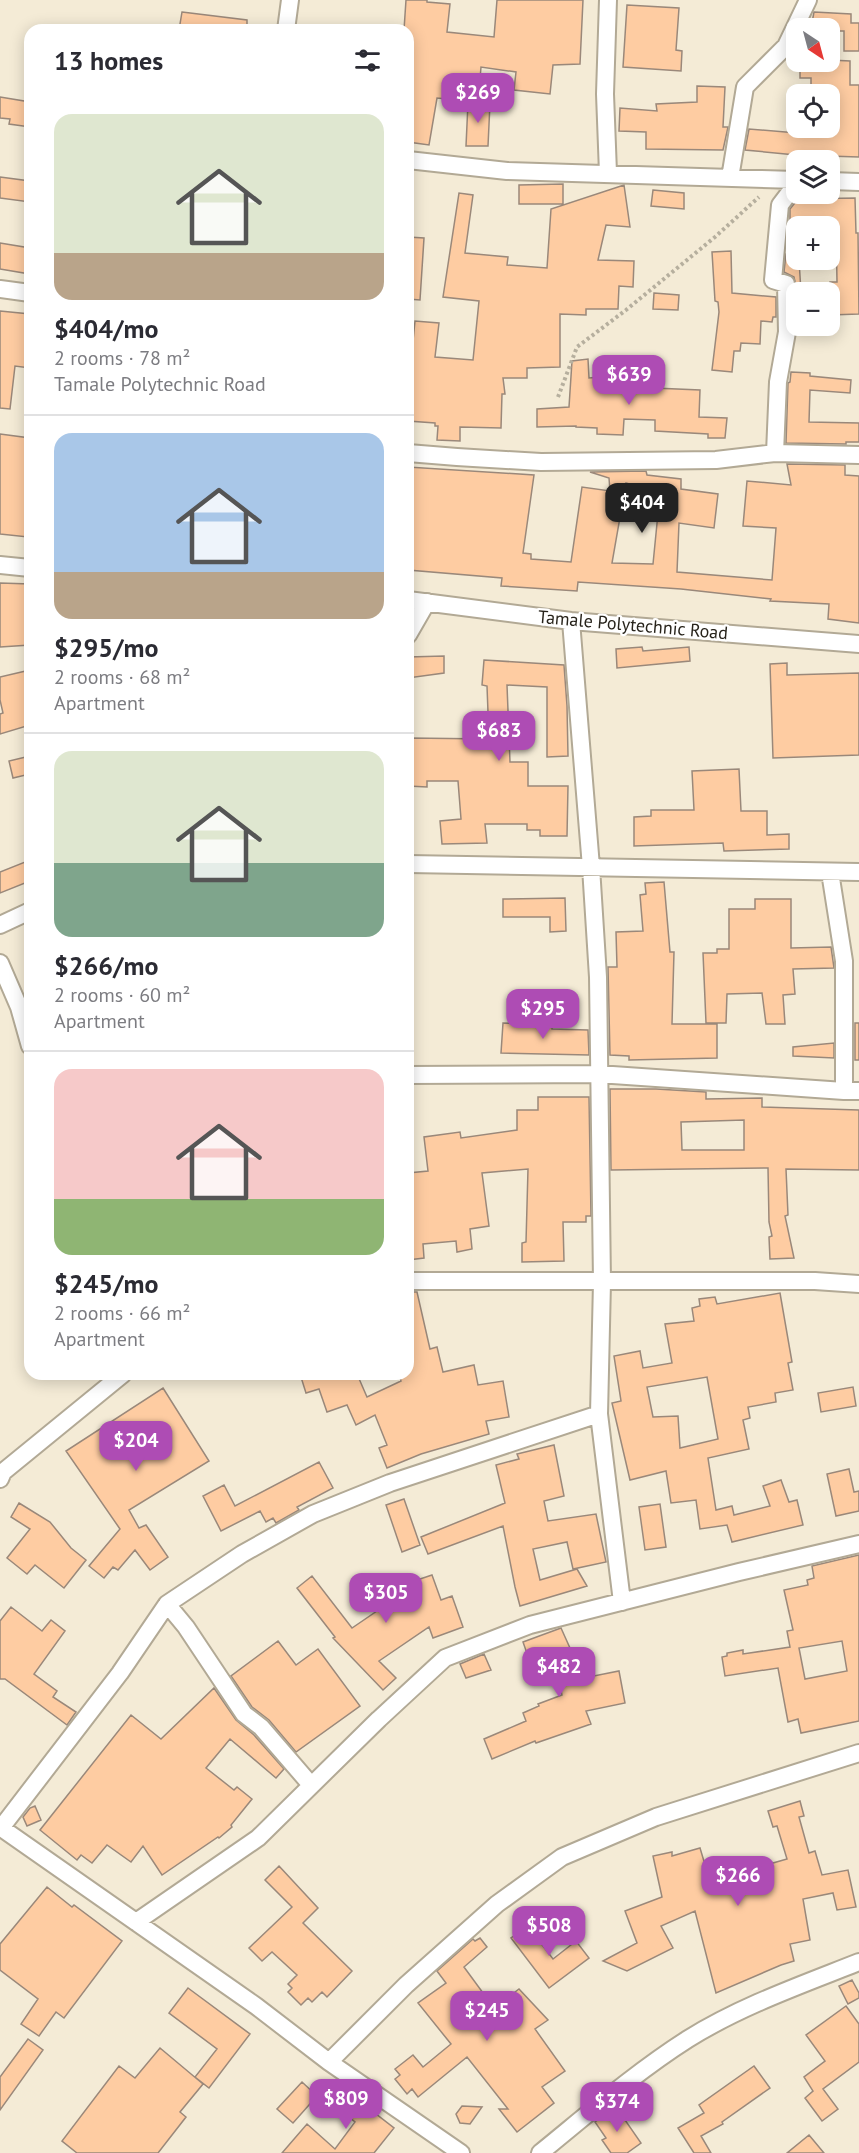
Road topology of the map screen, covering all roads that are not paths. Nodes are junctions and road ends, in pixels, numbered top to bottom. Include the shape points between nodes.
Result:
1 (290, 0) edge
2 (608, 0) edge
3 (808, 0) edge
4 (287, 24) edge
5 (414, 161) edge
6 (608, 173) junction
7 (730, 178) junction
8 (786, 180) edge
9 (840, 181) edge
10 (859, 182) edge
11 (786, 196) edge
12 (0, 289) edge
13 (24, 292) edge
14 (775, 453) junction
15 (414, 454) edge
16 (859, 455) edge
17 (0, 565) edge
18 (24, 567) edge
19 (414, 601) edge
20 (427, 602) junction
21 (571, 621) junction
22 (414, 625) edge
23 (859, 644) edge
24 (414, 864) edge
25 (591, 867) junction
26 (830, 872) junction
27 (859, 872) edge
28 (24, 915) edge
29 (0, 925) edge
30 (0, 963) edge
31 (24, 1025) edge
32 (598, 1074) junction
33 (414, 1075) edge
34 (852, 1091) edge
35 (414, 1281) edge
36 (602, 1282) junction
37 (859, 1284) edge
38 (116, 1380) edge
39 (599, 1414) junction
40 (1, 1474) edge
41 (859, 1544) edge
42 (622, 1602) junction
43 (167, 1604) junction
44 (859, 1753) edge
45 (311, 1785) junction
46 (1, 1827) edge
47 (136, 1922) junction
48 (859, 1962) edge
49 (329, 2062) junction
50 (461, 2153) edge
51 (540, 2153) edge

1 - 4 street
2 - 6 street
3 - 7 street via 786,46 745,87
5 - 6 street via 507,171
6 - 7 street
7 - 8 street
9 - 10 street
11 - 14 street via 780,205 773,280 786,284 787,332 778,382
12 - 13 street
14 - 15 street via 716,459 541,462
14 - 16 street
17 - 18 street
19 - 20 street, Tamale Polytechnic Road
20 - 21 street, Tamale Polytechnic Road
20 - 22 street
21 - 23 street, Tamale Polytechnic Road
21 - 25 street
24 - 25 street
25 - 26 street
25 - 32 street via 598,977
26 - 27 street
26 - 34 street via 844,961
28 - 29 street
30 - 31 street
32 - 33 street
32 - 34 street
32 - 36 street
35 - 36 street
36 - 37 street
36 - 39 street
38 - 40 street
39 - 42 street
39 - 43 street via 390,1483 313,1514 242,1554
41 - 42 street
42 - 45 street via 530,1625 445,1658
43 - 45 street via 244,1714 261,1727
43 - 46 street via 120,1673
44 - 49 street via 656,1817 562,1857 489,1911 406,1984
45 - 47 street via 258,1838
46 - 47 street
47 - 49 street
48 - 51 street via 745,2008 690,2038 656,2060
49 - 50 street

